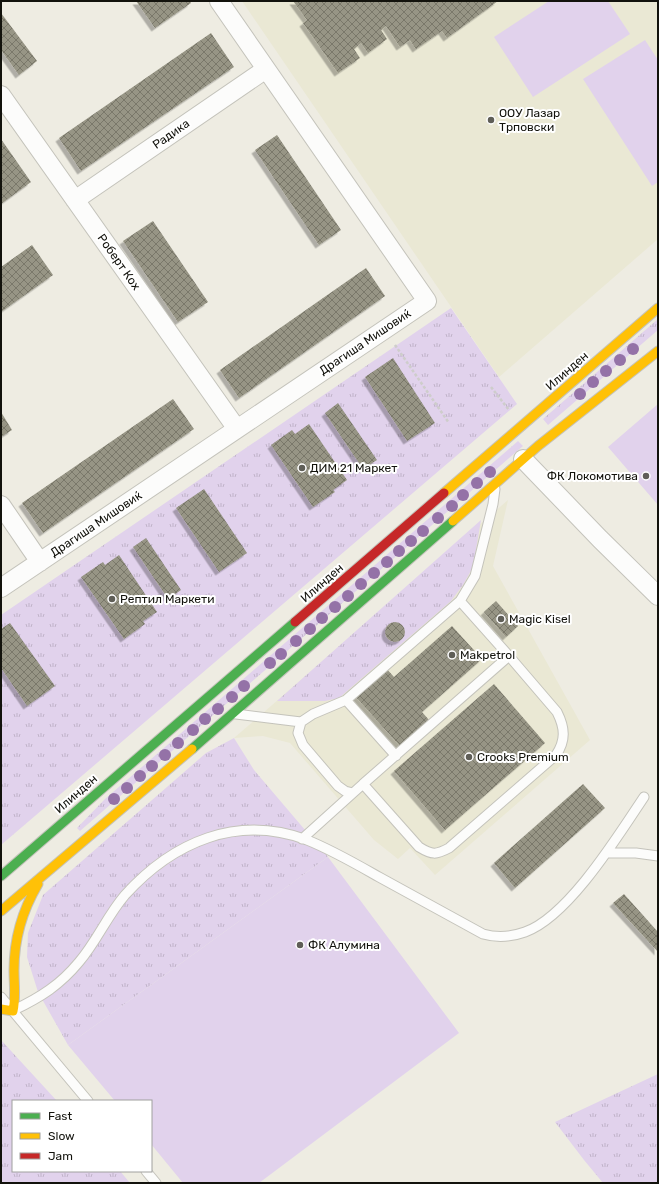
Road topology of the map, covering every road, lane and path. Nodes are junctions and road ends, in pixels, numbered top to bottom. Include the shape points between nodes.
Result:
1 (219, 1) edge
2 (266, 68) junction
3 (1, 95) edge
4 (76, 200) junction
5 (658, 308) edge
6 (384, 330) junction
7 (658, 351) edge
8 (491, 387) dead end
9 (449, 423) dead end
10 (521, 426) junction
11 (237, 429) junction
12 (523, 459) junction
13 (495, 484) junction
14 (1, 505) edge
15 (40, 562) junction
16 (1, 588) edge
17 (658, 596) edge
18 (460, 601) junction
19 (509, 656) junction
20 (346, 700) junction
21 (233, 714) junction
22 (301, 722) junction
23 (396, 756) junction
24 (363, 784) junction
25 (353, 793) junction
26 (644, 797) dead end
27 (302, 839) junction
28 (606, 853) junction
29 (658, 856) edge
30 (45, 873) junction
31 (1, 876) edge
32 (1, 911) edge
33 (1, 996) edge
34 (1, 1009) edge
35 (13, 1011) junction
36 (87, 1100) edge
37 (147, 1172) edge
38 (156, 1183) edge

1 - 2 street, Драгиша Мишовиќ
2 - 4 street, Радика
2 - 6 street, Драгиша Мишовиќ via 427,300
3 - 4 street, Роберт Кох
4 - 11 street, Роберт Кох
5 - 10 street, Илинден
6 - 9 path
6 - 11 street, Драгиша Мишовиќ
7 - 12 street
8 - 10 path
10 - 31 street, Илинден
11 - 15 street, Драгиша Мишовиќ
12 - 13 street
12 - 17 street
13 - 18 lane via 493,504 475,576
13 - 21 street
14 - 15 street
15 - 16 street, Драгиша Мишовиќ
18 - 19 lane
18 - 20 lane
19 - 23 lane
19 - 24 lane via 563,722 563,738 556,755 449,848 439,853 419,847
20 - 22 lane
20 - 23 lane
21 - 22 lane
21 - 30 street
22 - 25 lane via 298,733 302,745 338,786
23 - 24 lane
24 - 25 lane
25 - 27 lane
26 - 28 lane
27 - 28 lane via 335,852 483,934 499,937 526,932 552,915 577,890
27 - 35 lane via 261,830 239,831 205,838 172,854 125,895 111,912 80,962 67,976 54,988
28 - 29 lane
30 - 32 street
30 - 35 street via 32,893 15,947 16,990
33 - 35 lane
34 - 35 street
35 - 36 lane
37 - 38 lane

